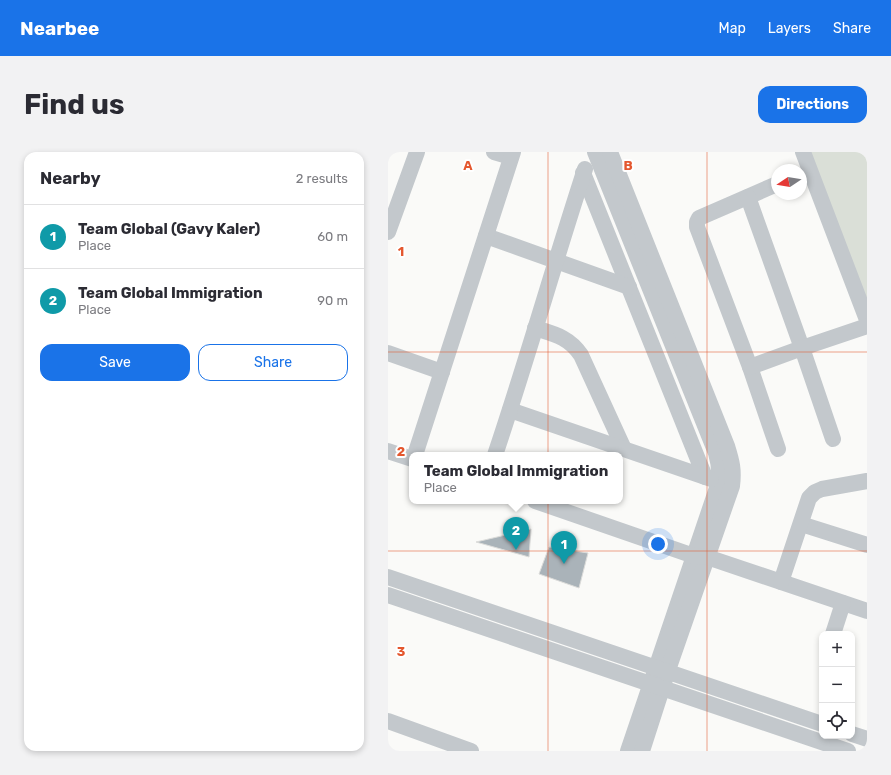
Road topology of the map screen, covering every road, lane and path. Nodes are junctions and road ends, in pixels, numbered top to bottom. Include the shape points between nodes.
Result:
1 (417, 152) edge
2 (494, 152) edge
3 (590, 152) edge
4 (595, 152) edge
5 (610, 152) edge
6 (803, 152) edge
7 (512, 155) edge
8 (804, 164) edge
9 (583, 173) junction
10 (807, 176) edge
11 (771, 187) edge
12 (748, 197) junction
13 (391, 213) edge
14 (388, 232) edge
15 (486, 236) junction
16 (555, 261) junction
17 (629, 287) junction
18 (867, 320) edge
19 (867, 326) edge
20 (535, 328) junction
21 (802, 348) junction
22 (388, 353) edge
23 (750, 367) junction
24 (442, 372) junction
25 (510, 410) junction
26 (833, 439) dead end
27 (624, 449) junction
28 (778, 449) dead end
29 (388, 451) edge
30 (416, 452) edge
31 (496, 452) edge
32 (409, 458) edge
33 (712, 480) junction
34 (867, 482) edge
35 (544, 504) edge
36 (801, 524) junction
37 (867, 545) edge
38 (701, 556) junction
39 (388, 577) edge
40 (781, 582) junction
41 (388, 595) edge
42 (843, 603) junction
43 (867, 611) edge
44 (834, 631) edge
45 (662, 670) junction
46 (656, 686) junction
47 (388, 721) edge
48 (819, 723) edge
49 (855, 735) edge
50 (867, 739) edge
51 (471, 751) edge
52 (628, 751) edge
53 (642, 751) edge
54 (848, 751) edge

1 - 13 street
2 - 7 street
3 - 9 street
4 - 33 street via 716,453 719,464
5 - 38 street via 732,461 732,486
6 - 8 street
7 - 15 street
9 - 16 street
9 - 17 street
10 - 18 street
11 - 12 street
12 - 21 street
12 - 23 street via 699,218 697,227
13 - 14 street
15 - 16 street
15 - 24 street
16 - 17 street
16 - 20 street
17 - 33 street
19 - 21 street
20 - 25 street
20 - 27 street via 565,338 575,346
21 - 23 street
21 - 26 street
22 - 24 street
23 - 28 street
24 - 30 street
25 - 27 street
25 - 31 street
27 - 33 street
29 - 32 street
33 - 38 street
34 - 36 street via 815,492 809,498
35 - 38 street
36 - 37 street
36 - 40 street
38 - 40 street
38 - 45 street
39 - 45 street
40 - 42 street
41 - 46 street
42 - 43 street
42 - 44 street
45 - 46 street
45 - 48 street
46 - 52 street
46 - 53 street
46 - 54 street
47 - 51 street
49 - 50 street

